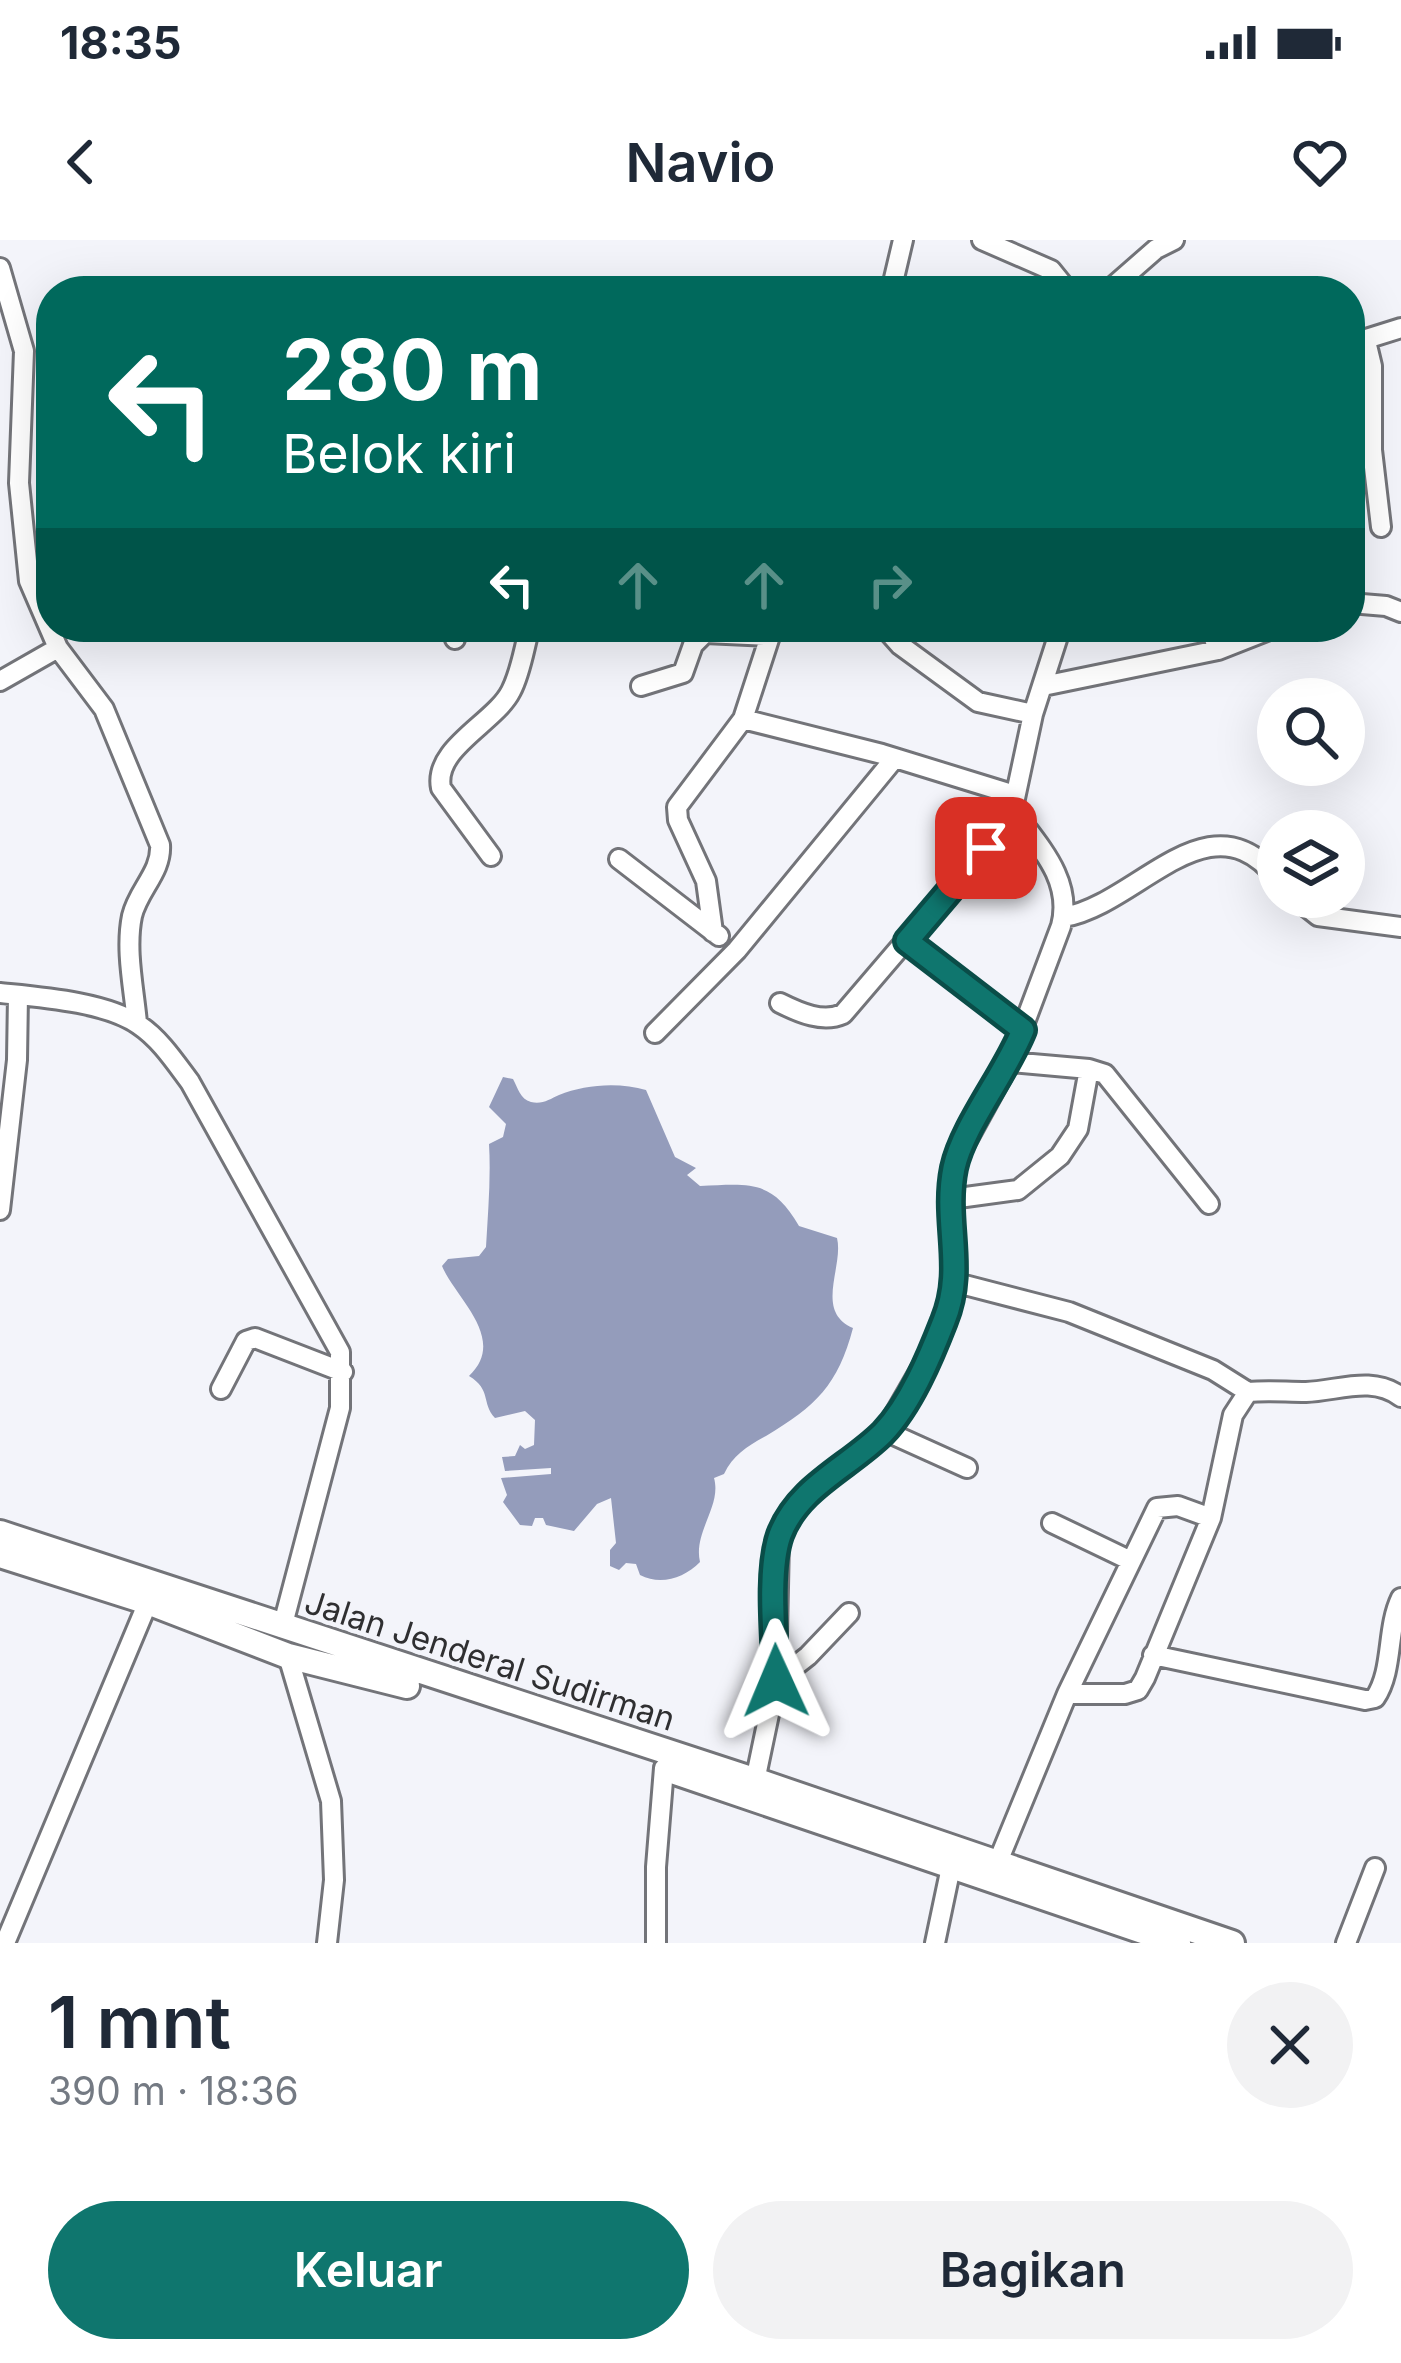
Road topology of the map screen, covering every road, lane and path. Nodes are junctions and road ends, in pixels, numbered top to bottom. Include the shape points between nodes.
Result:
1 (903, 240) edge
2 (982, 240) edge
3 (1174, 240) edge
4 (0, 268) edge
5 (895, 276) edge
6 (1056, 276) edge
7 (1125, 276) edge
8 (1401, 328) edge
9 (1365, 340) edge
10 (1365, 354) edge
11 (1381, 527) dead end
12 (36, 602) edge
13 (1365, 605) edge
14 (1401, 612) edge
15 (55, 642) edge
16 (526, 642) edge
17 (696, 642) edge
18 (768, 642) edge
19 (897, 642) edge
20 (1056, 642) edge
21 (1215, 642) edge
22 (1238, 642) edge
23 (58, 648) junction
24 (1218, 650) junction
25 (0, 681) edge
26 (640, 686) dead end
27 (1042, 686) junction
28 (1033, 714) junction
29 (743, 719) junction
30 (894, 759) junction
31 (1015, 804) junction
32 (491, 856) dead end
33 (1257, 857) edge
34 (620, 859) dead end
35 (1064, 917) junction
36 (1333, 918) edge
37 (1401, 927) edge
38 (713, 932) junction
39 (907, 941) junction
40 (737, 950) junction
41 (9, 994) edge
42 (781, 1003) dead end
43 (137, 1023) junction
44 (1023, 1030) junction
45 (656, 1033) dead end
46 (1010, 1062) junction
47 (1089, 1069) junction
48 (951, 1199) junction
49 (1209, 1204) dead end
50 (0, 1210) edge
51 (957, 1283) junction
52 (343, 1372) junction
53 (220, 1389) dead end
54 (1248, 1392) junction
55 (1401, 1397) edge
56 (885, 1431) junction
57 (968, 1468) dead end
58 (1211, 1518) junction
59 (1052, 1522) dead end
60 (0, 1533) edge
61 (0, 1555) edge
62 (1129, 1560) junction
63 (1401, 1598) edge
64 (148, 1602) junction
65 (849, 1613) dead end
66 (282, 1628) junction
67 (1153, 1655) junction
68 (288, 1656) junction
69 (385, 1670) junction
70 (776, 1681) junction
71 (1067, 1694) junction
72 (664, 1768) junction
73 (755, 1781) junction
74 (997, 1864) junction
75 (951, 1867) junction
76 (1375, 1868) dead end
77 (1150, 1938) edge
78 (5, 1943) edge
79 (327, 1943) edge
80 (656, 1943) edge
81 (935, 1943) edge
82 (1178, 1943) edge
83 (1232, 1943) edge
84 (1346, 1943) edge

1 - 5 street
2 - 6 street
3 - 7 street
4 - 12 street via 23,340 19,483
8 - 9 street
10 - 11 street
13 - 14 street
15 - 23 street
16 - 32 street via 512,689 440,775 441,788
17 - 26 street via 683,673
18 - 29 street
19 - 28 street via 978,702
20 - 27 street
21 - 24 street
22 - 24 street
23 - 25 street
23 - 43 street via 104,709 160,845 131,927
24 - 27 street
27 - 28 street
28 - 31 street
29 - 30 street
29 - 38 street via 676,813 706,881
30 - 31 street
30 - 40 street
31 - 35 street via 1064,889
31 - 39 street
33 - 35 street via 1210,845 1097,909
34 - 38 street
35 - 44 street
36 - 37 street
38 - 40 street
39 - 42 street via 836,1018
39 - 44 street
40 - 45 street
41 - 43 street
41 - 50 street via 17,1060
43 - 52 street via 190,1082 302,1277
44 - 46 street
46 - 47 street
46 - 48 street via 955,1164
47 - 48 street via 1078,1129 1060,1156 1018,1190
47 - 49 street via 1105,1074
48 - 51 street
51 - 54 street via 1069,1312
51 - 56 street via 931,1351
52 - 53 street via 255,1338 246,1340
52 - 66 street
54 - 55 street via 1370,1385
54 - 58 street via 1233,1415
56 - 57 street
56 - 70 street via 823,1479 783,1528
58 - 62 street via 1157,1508
58 - 67 street
59 - 62 street
60 - 66 highway, Jalan Jenderal Sudirman
61 - 64 highway, Jalan Jenderal Sudirman
62 - 71 street
63 - 67 street via 1375,1698
64 - 68 highway, Jalan Jenderal Sudirman
64 - 78 street
65 - 70 street
66 - 69 highway, Jalan Jenderal Sudirman
67 - 71 street via 1138,1690
68 - 69 highway, Jalan Jenderal Sudirman
68 - 79 street via 331,1801
69 - 72 highway, Jalan Jenderal Sudirman
69 - 73 highway, Jalan Jenderal Sudirman
70 - 73 street
71 - 74 street
72 - 75 highway, Jalan Jenderal Sudirman
72 - 80 street
73 - 74 highway, Jalan Jenderal Sudirman
74 - 83 highway, Jalan Jenderal Sudirman
75 - 77 highway, Jalan Jenderal Sudirman
75 - 81 street
76 - 84 street
77 - 82 highway, Jalan Jenderal Sudirman

